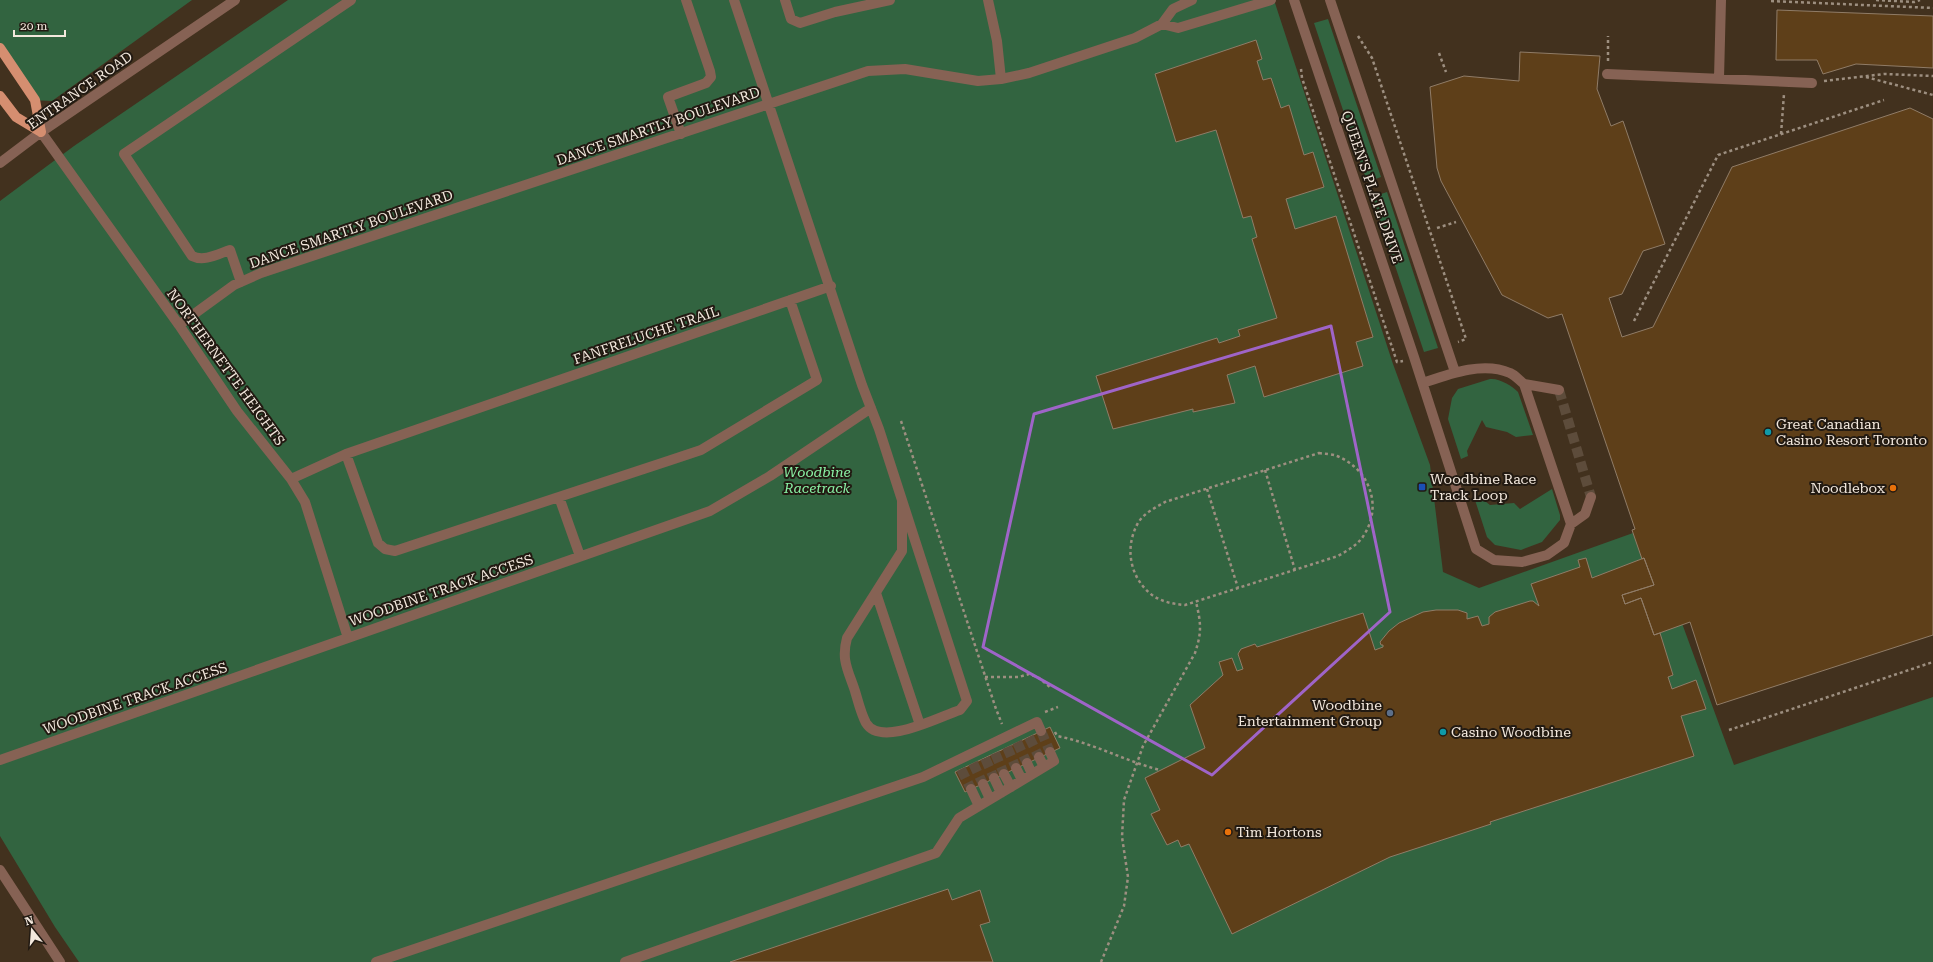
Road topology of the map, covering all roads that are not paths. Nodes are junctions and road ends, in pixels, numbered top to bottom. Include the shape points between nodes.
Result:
1 (236, 0) edge
2 (351, 0) edge
3 (686, 0) edge
4 (734, 0) edge
5 (784, 0) edge
6 (890, 0) edge
7 (988, 0) edge
8 (1192, 0) edge
9 (1271, 0) edge
10 (1294, 0) edge
11 (1330, 0) edge
12 (1721, 0) edge
13 (1162, 24) junction
14 (0, 48) edge
15 (1607, 74) dead end
16 (1719, 78) junction
17 (1001, 79) junction
18 (1812, 83) road end
19 (0, 96) edge
20 (770, 104) junction
21 (41, 132) junction
22 (681, 134) junction
23 (0, 163) edge
24 (241, 282) junction
25 (831, 286) junction
26 (790, 300) junction
27 (179, 325) junction
28 (1455, 372) junction
29 (1423, 383) junction
30 (1524, 384) junction
31 (1559, 390) dead end
32 (871, 408) junction
33 (346, 454) junction
34 (291, 479) junction
35 (560, 497) junction
36 (1591, 497) tunnel mouth
37 (902, 500) junction
38 (1571, 524) junction
39 (580, 556) junction
40 (876, 592) junction
41 (348, 638) junction
42 (920, 725) junction
43 (1039, 727) dead end
44 (1050, 752) tunnel mouth
45 (1039, 757) tunnel mouth
46 (0, 760) edge
47 (1027, 763) tunnel mouth
48 (1044, 767) junction
49 (1016, 768) tunnel mouth
50 (1004, 774) tunnel mouth
51 (1032, 774) junction
52 (994, 778) tunnel mouth
53 (1022, 780) junction
54 (982, 784) tunnel mouth
55 (1011, 787) junction
56 (971, 789) tunnel mouth
57 (1001, 793) junction
58 (990, 799) junction
59 (979, 806) junction
60 (0, 870) edge
61 (60, 962) edge
62 (376, 962) edge
63 (625, 962) edge

1 - 21 street, ENTRANCE ROAD
2 - 24 street via 124,154 192,256 205,259 230,250
3 - 22 street via 711,77 706,84 668,97
4 - 20 street
5 - 6 street via 791,19 800,23
7 - 17 street via 997,41
8 - 13 street, DANCE SMARTLY BOULEVARD via 1173,9
9 - 13 street via 1178,28
10 - 29 street, QUEEN'S PLATE DRIVE
11 - 28 street, QUEEN'S PLATE DRIVE
12 - 16 street
13 - 17 street, DANCE SMARTLY BOULEVARD via 1135,38 1098,51 1029,73
14 - 21 main road via 35,100
15 - 16 street
16 - 18 street
17 - 20 street, DANCE SMARTLY BOULEVARD via 978,80 905,70 868,71
19 - 21 main road via 16,117
20 - 22 street, DANCE SMARTLY BOULEVARD
20 - 25 street
21 - 23 street, ENTRANCE ROAD
21 - 27 street, NORTHERNETTE HEIGHTS
22 - 24 street, DANCE SMARTLY BOULEVARD
24 - 27 street, DANCE SMARTLY BOULEVARD
25 - 26 street, FANFRELUCHE TRAIL
25 - 32 street
26 - 33 street, FANFRELUCHE TRAIL
26 - 35 street via 817,380 701,450
27 - 34 street, NORTHERNETTE HEIGHTS via 237,411
28 - 29 street
28 - 30 street via 1494,368 1511,374
29 - 38 street, QUEEN'S PLATE DRIVE via 1476,549 1494,560 1522,562 1547,555 1564,543
30 - 31 street
30 - 38 street
32 - 37 street
32 - 39 street, WOODBINE TRACK ACCESS via 770,476 710,510
33 - 34 street, FANFRELUCHE TRAIL
33 - 35 street via 378,543 385,549 395,551
34 - 41 street, NORTHERNETTE HEIGHTS via 305,502
35 - 39 street
36 - 38 street via 1585,514
37 - 40 street via 902,551
37 - 42 street via 967,701 960,710
39 - 41 street, WOODBINE TRACK ACCESS
40 - 42 street
40 - 42 street via 847,638 843,652 847,668 867,724 879,732 896,733
41 - 46 street, WOODBINE TRACK ACCESS
43 - 62 street via 959,765
44 - 48 street via 1054,761
45 - 48 street
47 - 51 street
48 - 51 street
49 - 53 street
50 - 55 street
51 - 53 street
52 - 57 street
53 - 55 street
54 - 58 street
55 - 57 street
56 - 59 street
57 - 58 street
58 - 59 street
59 - 63 street via 959,818 936,853
60 - 61 street

